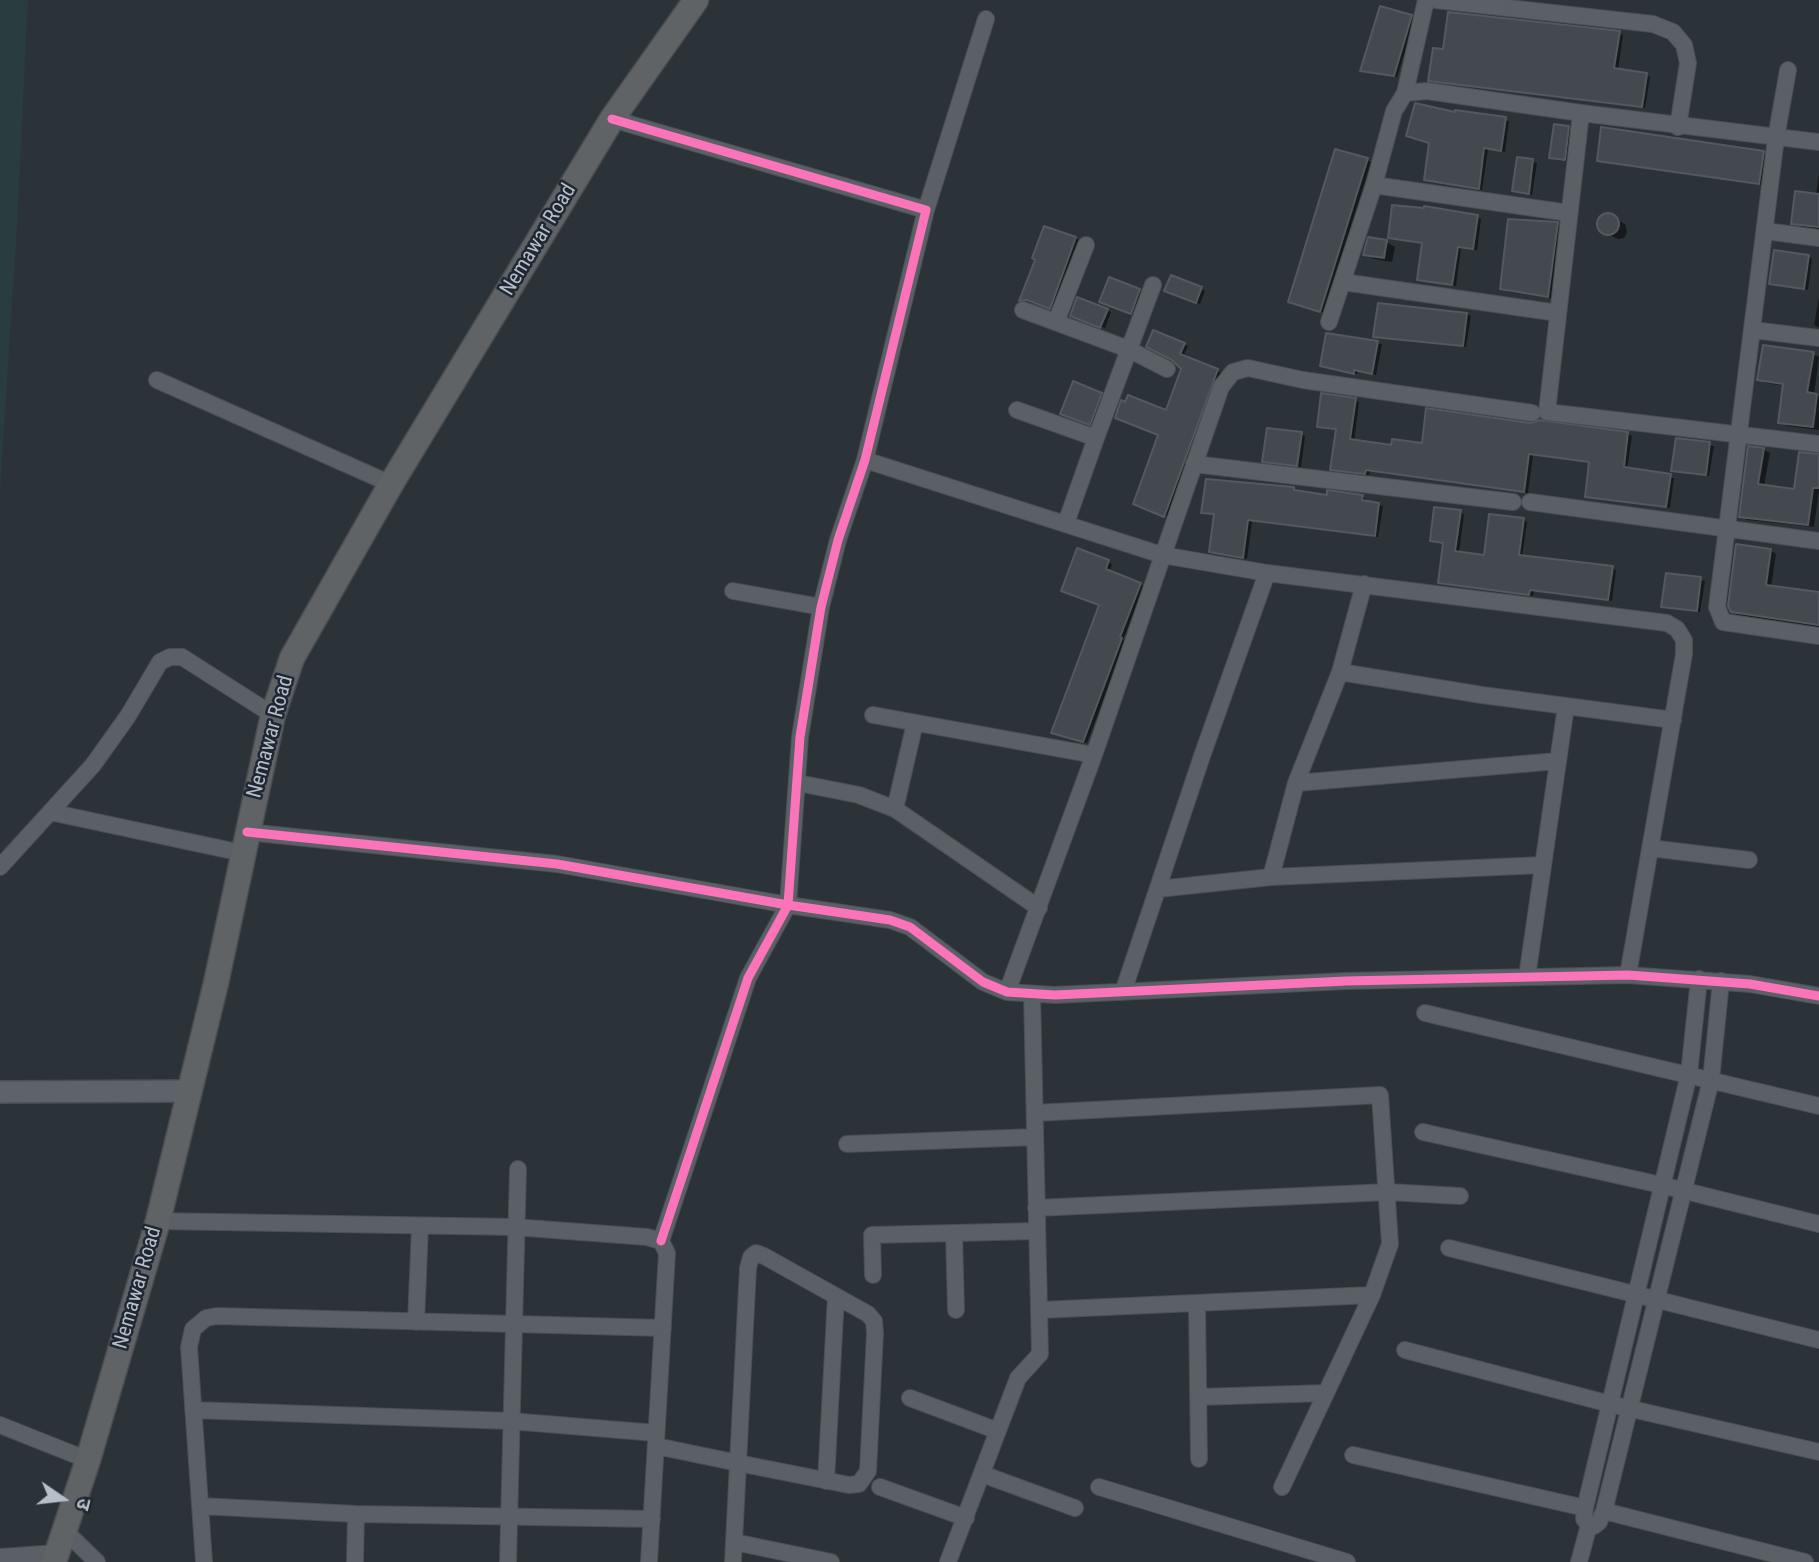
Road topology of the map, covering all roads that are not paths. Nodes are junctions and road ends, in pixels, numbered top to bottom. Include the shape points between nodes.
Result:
1 (696, 0) edge
2 (1426, 0) edge
3 (1436, 0) edge
4 (986, 19) dead end
5 (1788, 70) dead end
6 (1405, 93) junction
7 (1581, 113) junction
8 (612, 119) junction
9 (1678, 127) junction
10 (1776, 138) junction
11 (1819, 142) edge
12 (1374, 185) junction
13 (926, 210) junction
14 (1569, 213) junction
15 (1765, 231) junction
16 (1819, 238) edge
17 (1086, 245) dead end
18 (1343, 282) junction
19 (1153, 285) dead end
20 (1023, 310) dead end
21 (1558, 313) junction
22 (1056, 322) junction
23 (1329, 322) dead end
24 (1753, 330) junction
25 (1819, 338) edge
26 (1128, 349) junction
27 (1167, 369) dead end
28 (157, 380) dead end
29 (1017, 410) dead end
30 (1532, 413) dead end
31 (1739, 435) junction
32 (1096, 438) junction
33 (1819, 444) edge
34 (865, 460) junction
35 (1194, 464) junction
36 (391, 484) junction
37 (1513, 502) dead end
38 (1530, 502) dead end
39 (1066, 523) junction
40 (1727, 530) junction
41 (1819, 541) edge
42 (1162, 555) junction
43 (1267, 573) junction
44 (1364, 584) junction
45 (733, 591) dead end
46 (821, 607) junction
47 (1819, 636) edge
48 (1340, 672) junction
49 (1566, 706) junction
50 (273, 715) junction
51 (873, 715) dead end
52 (1673, 720) junction
53 (915, 723) junction
54 (1094, 755) junction
55 (1558, 761) junction
56 (798, 783) junction
57 (1296, 783) junction
58 (895, 809) junction
59 (50, 812) junction
60 (245, 843) junction
61 (1650, 848) junction
62 (1749, 860) dead end
63 (1543, 865) junction
64 (0, 867) edge
65 (1271, 877) junction
66 (1158, 889) junction
67 (788, 905) junction
68 (1039, 908) junction
69 (1628, 975) junction
70 (1527, 977) junction
71 (1699, 979) junction
72 (1721, 981) junction
73 (1007, 992) junction
74 (1123, 992) junction
75 (1032, 994) junction
76 (1819, 996) edge
77 (1426, 1013) dead end
78 (1689, 1074) junction
79 (1711, 1080) junction
80 (191, 1091) junction
81 (0, 1092) edge
82 (1819, 1106) edge
83 (1035, 1113) junction
84 (1423, 1132) dead end
85 (1035, 1137) junction
86 (847, 1144) dead end
87 (517, 1169) dead end
88 (1661, 1185) junction
89 (1683, 1190) junction
90 (1388, 1192) junction
91 (1460, 1196) dead end
92 (1036, 1208) junction
93 (158, 1221) junction
94 (1819, 1224) edge
95 (420, 1226) junction
96 (514, 1227) junction
97 (1037, 1231) junction
98 (954, 1233) junction
99 (661, 1241) junction
100 (1449, 1248) dead end
101 (873, 1275) dead end
102 (1372, 1295) junction
103 (836, 1296) junction
104 (1635, 1296) junction
105 (1656, 1300) junction
106 (1196, 1304) junction
107 (956, 1310) dead end
108 (1040, 1310) junction
109 (416, 1322) junction
110 (513, 1324) junction
111 (663, 1328) junction
112 (1819, 1340) edge
113 (1405, 1350) dead end
114 (1326, 1393) junction
115 (1198, 1397) junction
116 (910, 1398) dead end
117 (1610, 1404) junction
118 (1629, 1408) junction
119 (193, 1410) junction
120 (510, 1421) junction
121 (0, 1426) edge
122 (998, 1431) junction
123 (656, 1439) junction
124 (1819, 1452) edge
125 (1353, 1455) dead end
126 (1199, 1459) dead end
127 (88, 1460) junction
128 (738, 1463) junction
129 (982, 1474) junction
130 (825, 1480) junction
131 (1099, 1487) dead end
132 (1282, 1487) dead end
133 (880, 1488) dead end
134 (200, 1506) junction
135 (1075, 1508) dead end
136 (1585, 1508) junction
137 (1604, 1511) junction
138 (356, 1514) junction
139 (508, 1517) junction
140 (965, 1518) junction
141 (652, 1519) junction
142 (1589, 1525) junction
143 (734, 1542) junction
144 (59, 1549) edge
145 (0, 1557) edge
146 (97, 1562) edge
147 (204, 1562) edge
148 (355, 1562) edge
149 (508, 1562) edge
150 (649, 1562) edge
151 (733, 1562) edge
152 (831, 1562) edge
153 (949, 1562) edge
154 (1348, 1562) edge
155 (1579, 1562) edge
156 (1805, 1562) edge

1 - 8 highway, Nemawar Road
2 - 6 street
3 - 9 street via 1653,24 1673,32 1684,45 1688,63
4 - 13 street
5 - 10 street
6 - 7 street via 1427,91
6 - 12 street via 1394,111
7 - 9 street
7 - 14 street
8 - 13 street
8 - 36 highway, Nemawar Road
9 - 10 street
10 - 11 street
10 - 15 street
12 - 14 street
12 - 18 street
13 - 34 street
14 - 21 street
15 - 16 street
15 - 24 street
17 - 22 street
18 - 21 street
18 - 23 street
19 - 26 street
20 - 22 street
21 - 31 street via 1547,412
22 - 26 street
24 - 25 street
24 - 31 street
26 - 27 street
26 - 32 street
28 - 36 street
29 - 32 street
30 - 35 street via 1248,368 1233,372 1221,387
31 - 33 street
31 - 40 street
32 - 39 street
34 - 39 street
34 - 46 street
35 - 37 street
35 - 42 street
36 - 50 highway, Nemawar Road via 292,658
38 - 40 street
39 - 42 street
40 - 41 street
40 - 47 street via 1717,607 1723,622
42 - 43 street
42 - 54 street
43 - 44 street
43 - 66 street
44 - 48 street
44 - 52 street via 1667,623 1684,640
45 - 46 street
46 - 56 street via 800,737
48 - 49 street
48 - 57 street
49 - 52 street
49 - 55 street
50 - 59 street via 182,657 170,657 160,662 93,765
50 - 60 highway, Nemawar Road
51 - 53 street
52 - 61 street
53 - 54 street
53 - 58 street
54 - 68 street
55 - 57 street
55 - 63 street
56 - 58 street via 859,795
56 - 67 street
57 - 65 street
58 - 68 street
59 - 60 street
59 - 64 street
60 - 67 street via 557,864
60 - 80 highway, Nemawar Road
61 - 62 street
61 - 69 street
63 - 65 street
63 - 70 street
65 - 66 street
66 - 74 street
67 - 73 street via 910,926 984,982
67 - 99 street via 748,978
68 - 73 street
69 - 70 street
69 - 71 street
70 - 74 street
71 - 72 street
71 - 78 street
72 - 76 street
72 - 79 street
73 - 75 street
74 - 75 street
75 - 83 street
77 - 78 street
78 - 79 street
78 - 88 street
79 - 82 street
79 - 89 street
80 - 81 main road
80 - 93 highway, Nemawar Road
83 - 85 street
83 - 90 street via 1380,1095
84 - 88 street
85 - 86 street
85 - 92 street
87 - 96 street
88 - 89 street
88 - 104 street
89 - 94 street
89 - 105 street
90 - 91 street
90 - 92 street
90 - 102 street via 1390,1244
92 - 97 street
93 - 95 street
93 - 127 highway, Nemawar Road
95 - 96 street
95 - 109 street
96 - 99 street
96 - 110 street
97 - 98 street
97 - 108 street
98 - 101 street via 872,1235
98 - 107 street
99 - 111 street via 667,1253
100 - 104 street
102 - 106 street
102 - 114 street
103 - 128 street via 764,1256 751,1256
103 - 130 street
103 - 130 street via 874,1321 869,1471 859,1484
104 - 105 street
104 - 117 street
105 - 112 street
105 - 118 street
106 - 108 street
106 - 115 street
108 - 122 street via 1040,1354 1018,1378
109 - 110 street
109 - 119 street via 206,1318 193,1329 189,1348
110 - 111 street
110 - 120 street
111 - 123 street
113 - 117 street
114 - 115 street
114 - 132 street
115 - 126 street
116 - 122 street
117 - 118 street
117 - 136 street
118 - 124 street
118 - 137 street
119 - 120 street
119 - 134 street
120 - 123 street
120 - 139 street
121 - 127 street
122 - 129 street
123 - 128 street
123 - 141 street
125 - 136 street
127 - 144 highway, Nemawar Road
128 - 130 street
128 - 143 street
129 - 135 street
129 - 140 street
131 - 154 street
133 - 140 street
134 - 138 street
134 - 147 street
136 - 142 street
137 - 142 street via 1600,1521
137 - 156 street
138 - 139 street
138 - 148 street
139 - 141 street
139 - 149 street
140 - 153 street
141 - 150 street
142 - 155 street
143 - 151 street
143 - 152 street
144 - 145 street
144 - 146 street

